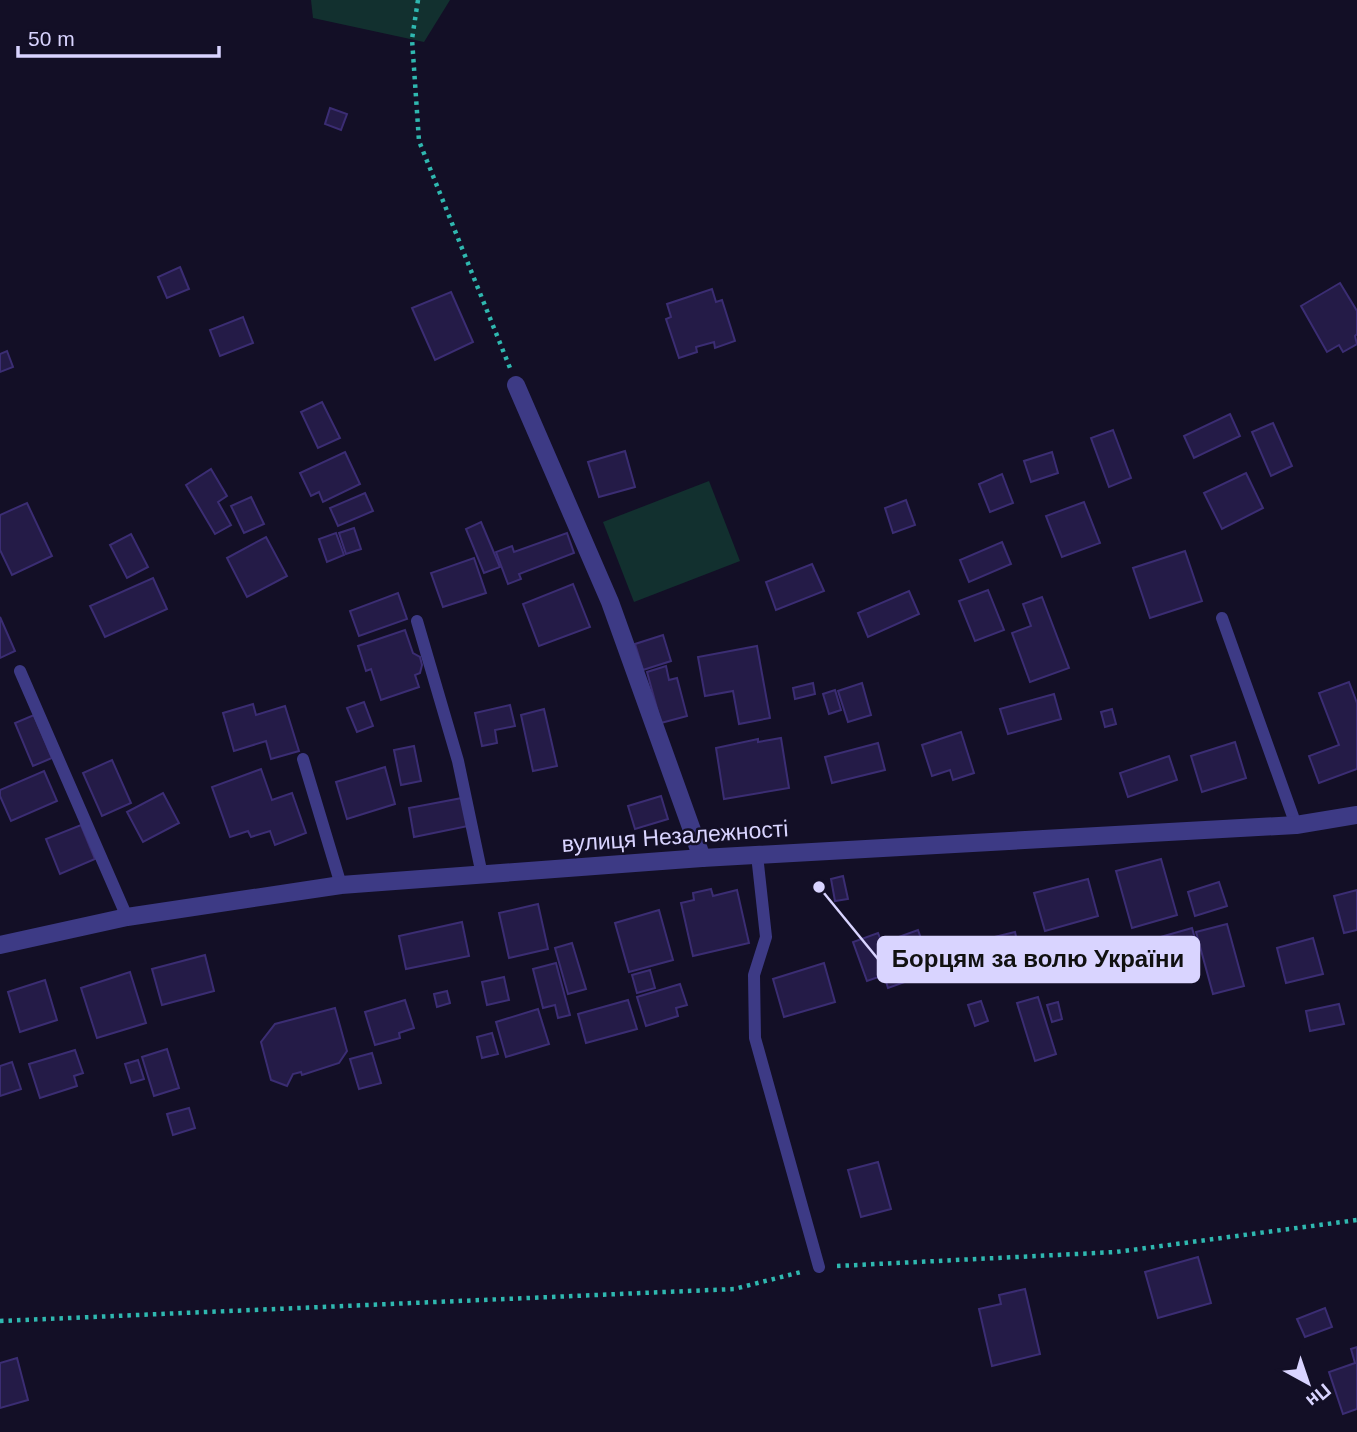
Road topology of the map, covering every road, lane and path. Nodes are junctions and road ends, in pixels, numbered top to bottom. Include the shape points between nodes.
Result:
1 (418, 0) edge
2 (516, 385) joint
3 (1222, 618) dead end
4 (417, 621) dead end
5 (20, 671) dead end
6 (303, 760) dead end
7 (1357, 815) edge
8 (1296, 825) junction
9 (757, 855) junction
10 (702, 858) junction
11 (482, 875) junction
12 (341, 885) junction
13 (127, 917) junction
14 (0, 945) edge
15 (1357, 1220) edge
16 (819, 1267) junction
17 (0, 1321) edge

1 - 2 path via 412,39 419,141
2 - 10 street via 610,602
3 - 8 lane
4 - 11 lane via 458,761
5 - 13 lane
6 - 12 lane
7 - 8 street, вулиця Незалежності
8 - 9 street, вулиця Незалежності
9 - 10 street, вулиця Незалежності
9 - 16 lane via 766,937 754,975 755,1038
10 - 11 street, вулиця Незалежності
11 - 12 street, вулиця Незалежності
12 - 13 street, вулиця Незалежності
13 - 14 street, вулиця Незалежності
15 - 16 path via 1116,1252
16 - 17 path via 734,1289

